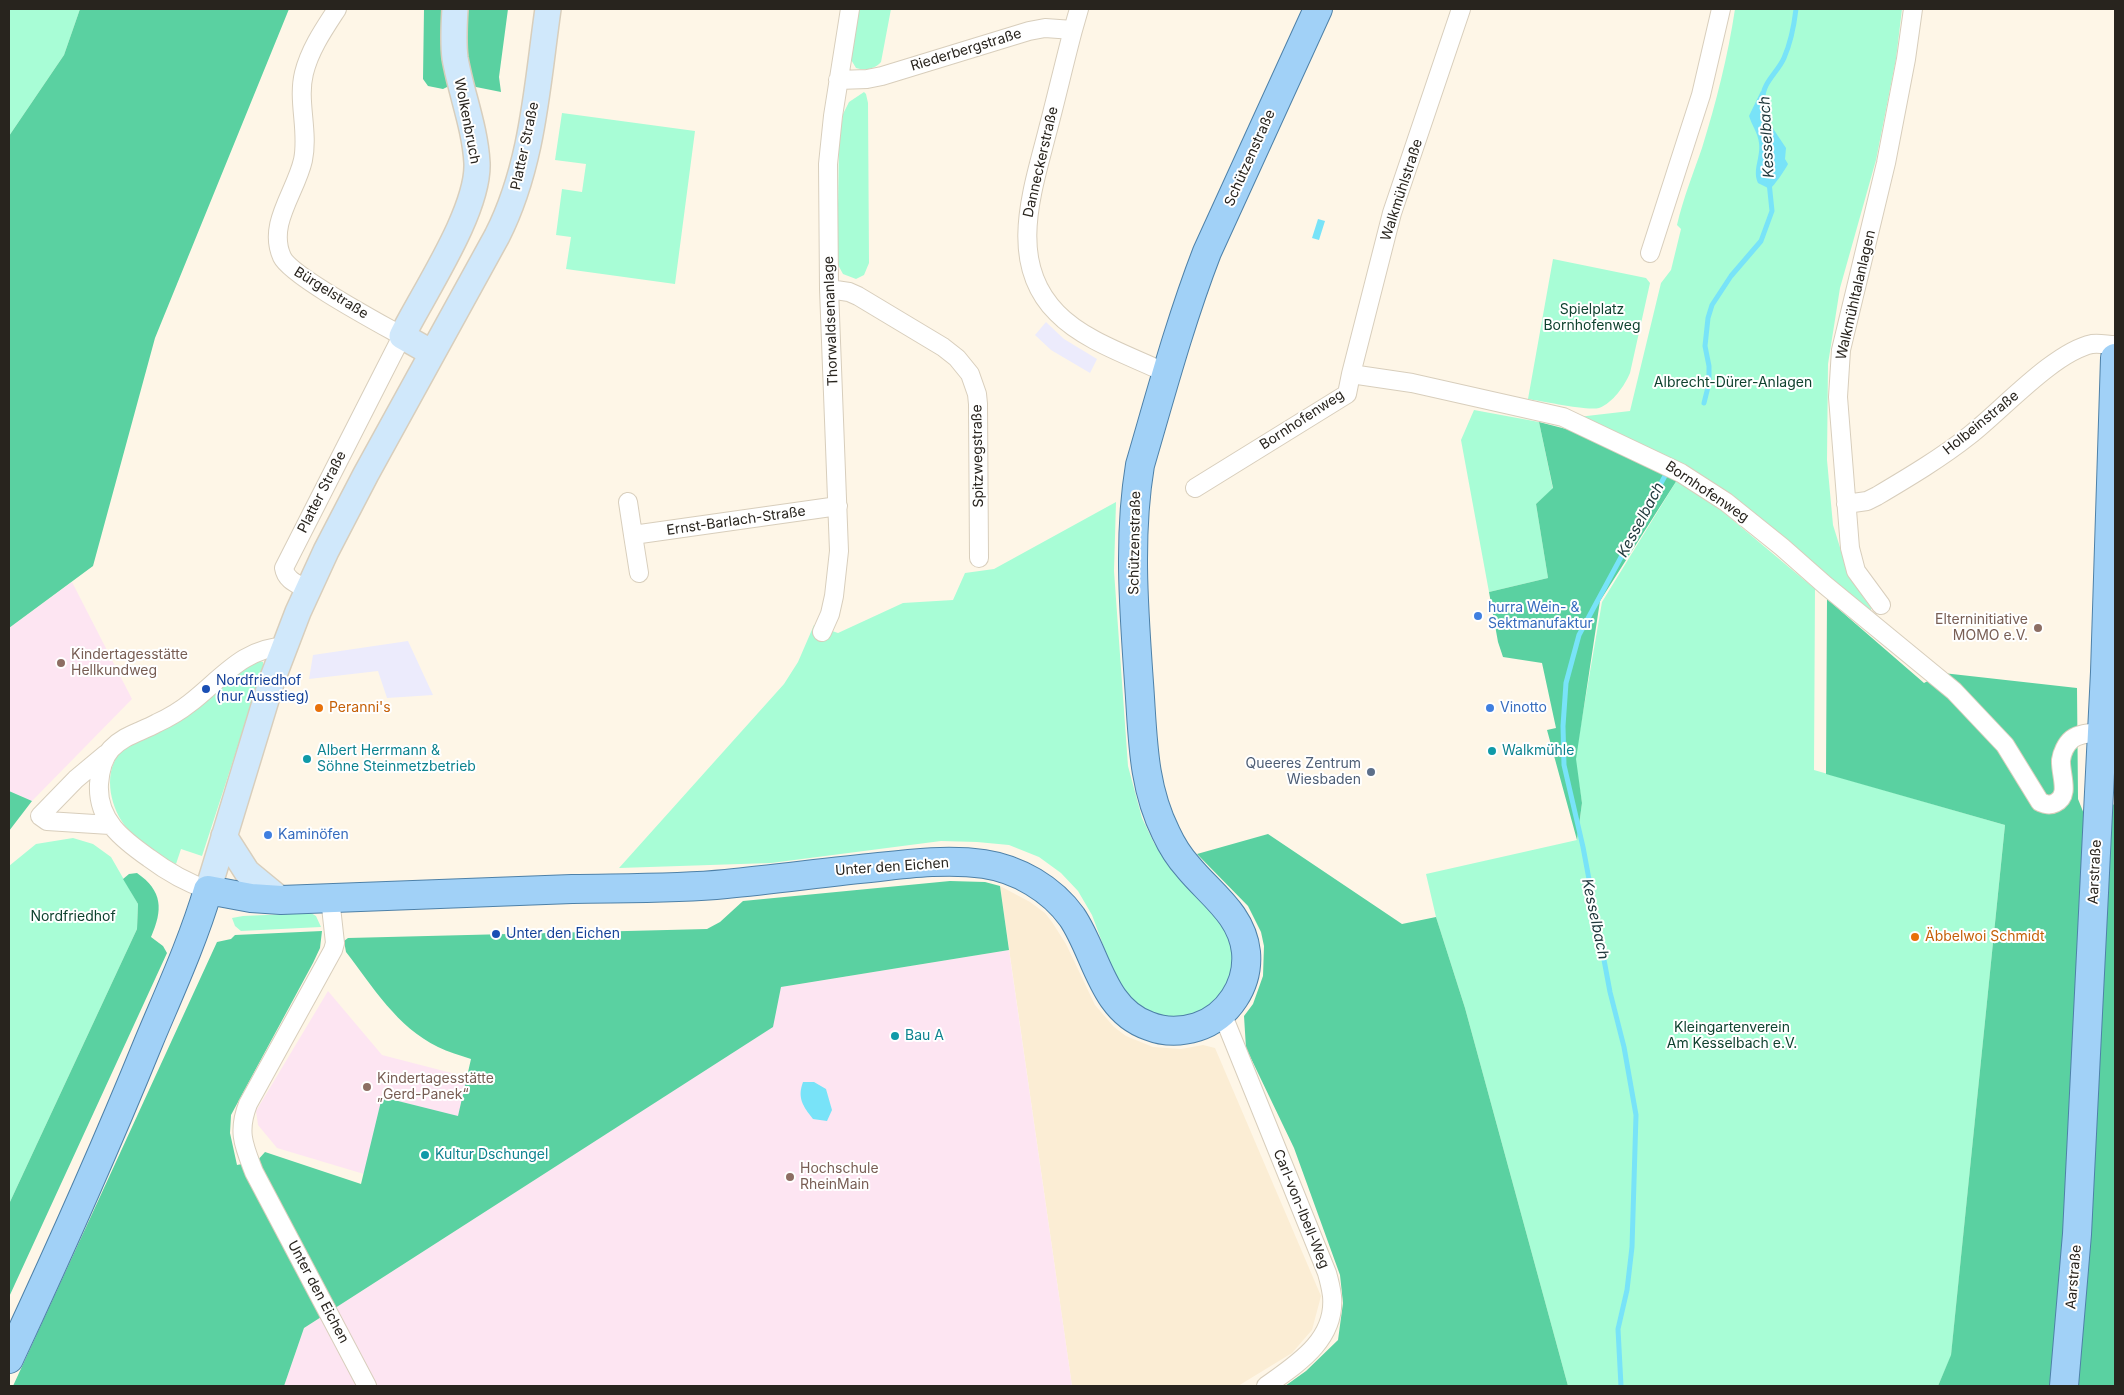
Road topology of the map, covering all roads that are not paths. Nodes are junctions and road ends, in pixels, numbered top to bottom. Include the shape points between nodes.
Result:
1 (337, 9) edge
2 (455, 9) edge
3 (548, 9) edge
4 (850, 9) edge
5 (1079, 9) edge
6 (1318, 9) edge
7 (1461, 9) edge
8 (1721, 9) edge
9 (1913, 9) edge
10 (1073, 30) junction
11 (838, 80) junction
12 (1650, 253) dead end
13 (828, 289) junction
14 (402, 336) junction
15 (2115, 345) edge
16 (432, 353) junction
17 (2115, 358) edge
18 (1166, 373) junction
19 (1352, 374) junction
20 (1195, 488) dead end
21 (628, 502) dead end
22 (1846, 504) junction
23 (838, 506) junction
24 (633, 535) junction
25 (979, 558) dead end
26 (639, 573) dead end
27 (308, 590) junction
28 (1881, 605) dead end
29 (822, 632) dead end
30 (284, 647) junction
31 (2102, 732) junction
32 (110, 750) junction
33 (110, 825) junction
34 (224, 836) junction
35 (208, 890) junction
36 (330, 898) junction
37 (281, 900) junction
38 (1222, 1013) junction
39 (9, 1359) edge
40 (367, 1386) edge
41 (1266, 1386) edge
42 (2064, 1386) edge

1 - 14 street, Bürgelstraße via 315,45 304,74 303,160 278,224 278,246 282,258 298,274
2 - 14 main road, Wolkenbruch via 455,58 475,144 476,180 458,232
3 - 16 main road, Platter Straße via 530,135 516,192 497,236
4 - 11 street, Thorwaldsenanlage
5 - 10 street
6 - 18 main road, Schützenstraße via 1207,252
7 - 19 street, Walkmühlstraße via 1392,214
8 - 12 street via 1701,95
9 - 22 street, Walkmühltalanlagen via 1886,163 1841,350 1838,398
10 - 11 street, Riederbergstraße via 1045,28 1029,31 882,76
10 - 18 street, Danneckerstraße via 1027,212 1027,245 1033,274 1043,296 1072,326
11 - 13 street, Thorwaldsenanlage via 828,164
13 - 23 street, Thorwaldsenanlage
13 - 25 street, Spitzwegstraße via 849,292 874,305 943,347 970,374 978,404
14 - 16 main road
14 - 27 street, Platter Straße via 284,568 291,581
15 - 22 street, Holbeinstraße via 2096,344 2077,350 2037,376 1948,452 1878,496
16 - 27 main road, Platter Straße
17 - 31 main road, Aarstraße
18 - 38 main road, Schützenstraße via 1140,465 1134,518 1135,630 1145,764 1151,797 1172,845 1188,868 1234,916 1244,937 1245,972 1237,994
19 - 20 street, Bornhofenweg via 1347,394
19 - 31 street, Bornhofenweg via 1412,383 1564,417 1681,472 1726,502 1954,690 2005,745 2043,804 2050,805 2063,796 2061,760 2072,739
21 - 24 street
22 - 28 street, Walkmühltalanlagen via 1850,548 1856,571
23 - 24 street, Ernst-Barlach-Straße
23 - 29 street, Thorwaldsenanlage via 837,579 830,614
24 - 26 street
27 - 30 main road, Platter Straße
30 - 32 street via 270,647 252,653 188,704 157,724 121,739
30 - 34 main road, Platter Straße
31 - 42 main road, Aarstraße via 2078,1234
32 - 33 street via 103,762 98,789
32 - 33 street via 40,816 47,821
33 - 35 street via 128,843 163,868 185,882
34 - 35 main road, Platter Straße
34 - 37 main road via 246,872
35 - 37 main road, Unter den Eichen
35 - 39 main road via 119,1115
36 - 37 main road, Unter den Eichen
36 - 38 main road, Unter den Eichen via 722,884 935,862 987,864 1024,877 1058,901 1074,921 1111,995 1135,1020 1157,1029 1180,1031 1202,1025
36 - 40 street, Unter den Eichen via 333,950 248,1104 242,1118 242,1136 254,1172
38 - 41 street, Carl-von-Ibell-Weg via 1327,1273 1332,1296 1329,1325 1324,1336

